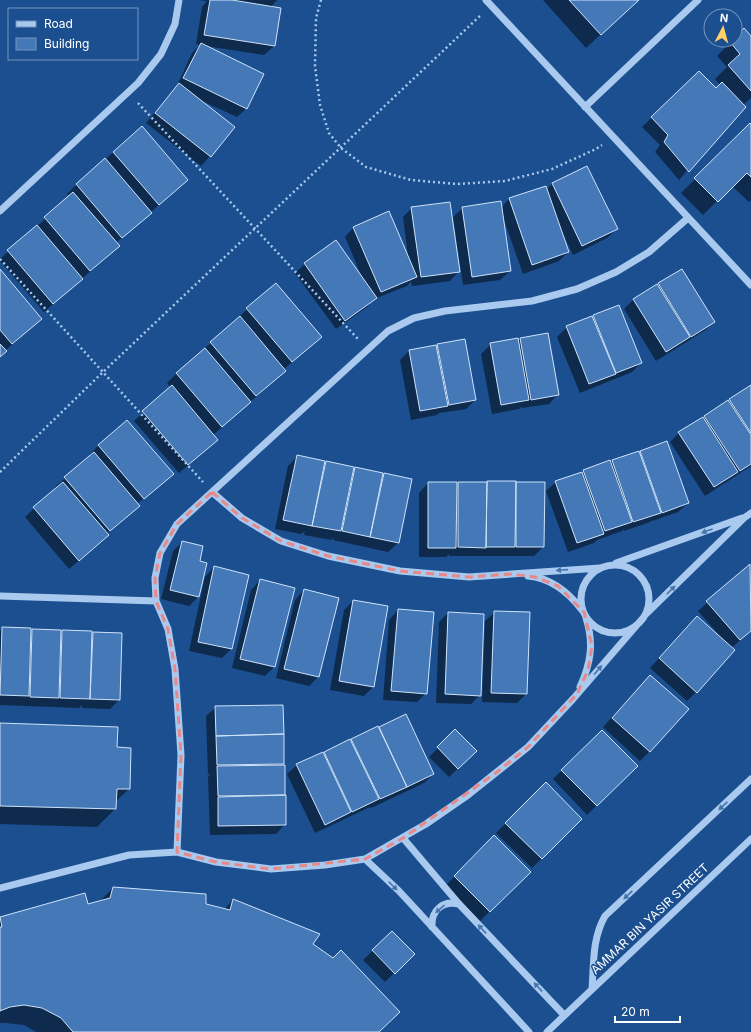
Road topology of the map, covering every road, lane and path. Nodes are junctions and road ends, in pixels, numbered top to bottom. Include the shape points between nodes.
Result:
1 (179, 0) edge
2 (321, 0) edge
3 (486, 0) edge
4 (498, 0) edge
5 (698, 0) edge
6 (491, 6) junction
7 (128, 92) junction
8 (585, 107) junction
9 (613, 136) junction
10 (341, 148) junction
11 (0, 211) edge
12 (688, 218) junction
13 (255, 229) junction
14 (0, 259) edge
15 (751, 285) edge
16 (367, 350) junction
17 (103, 372) junction
18 (0, 472) edge
19 (212, 492) junction
20 (751, 513) edge
21 (744, 518) junction
22 (611, 565) junction
23 (600, 568) junction
24 (510, 574) junction
25 (0, 596) edge
26 (156, 601) junction
27 (585, 614) junction
28 (643, 618) junction
29 (575, 697) junction
30 (751, 779) edge
31 (403, 838) junction
32 (751, 839) edge
33 (177, 852) junction
34 (365, 858) junction
35 (0, 888) edge
36 (459, 904) junction
37 (432, 928) junction
38 (592, 989) junction
39 (564, 1015) junction
40 (529, 1032) edge
41 (547, 1032) edge

1 - 7 street via 175,24 161,54
2 - 10 path via 316,18 315,66 320,105 328,133
3 - 6 street
4 - 6 street
5 - 8 street
6 - 8 street
6 - 10 path
7 - 11 street
7 - 13 path
8 - 9 street
9 - 10 path via 596,149 552,169 505,181 457,184 411,180 366,167
9 - 12 street
10 - 13 path
12 - 15 street
12 - 16 street via 649,252 616,272 577,289 532,301 445,311 414,318 388,331
13 - 16 path
13 - 17 path
14 - 17 path
16 - 19 street
17 - 18 path
17 - 19 path
19 - 24 street via 242,518 281,541 328,556 400,571 469,577
19 - 26 street via 177,524 160,554 155,578
20 - 21 street
21 -> 22 street
28 -> 21 street
22 - 23 street
22 - 28 street via 633,569 647,586 648,608
23 -> 24 street
23 - 27 street via 592,574 582,592 581,602
24 - 27 street via 536,577 558,586
25 - 26 street
26 - 33 street via 168,629 175,668 180,755
27 - 28 street via 602,630 614,632 625,631
27 - 29 street via 592,646 588,670
29 -> 28 street
29 - 31 street via 528,746 497,772 468,795
30 -> 38 street via 605,916 596,937
31 - 34 street
31 - 36 street
32 - 38 street, AMMAR BIN YASIR STREET
33 - 34 street via 216,862 271,869 325,866
33 - 35 street via 129,855
34 -> 37 street
36 -> 37 street via 453,902 439,908 434,913
39 -> 36 street
37 - 40 street
38 - 39 street, AMMAR BIN YASIR STREET
39 - 41 street, AMMAR BIN YASIR STREET

